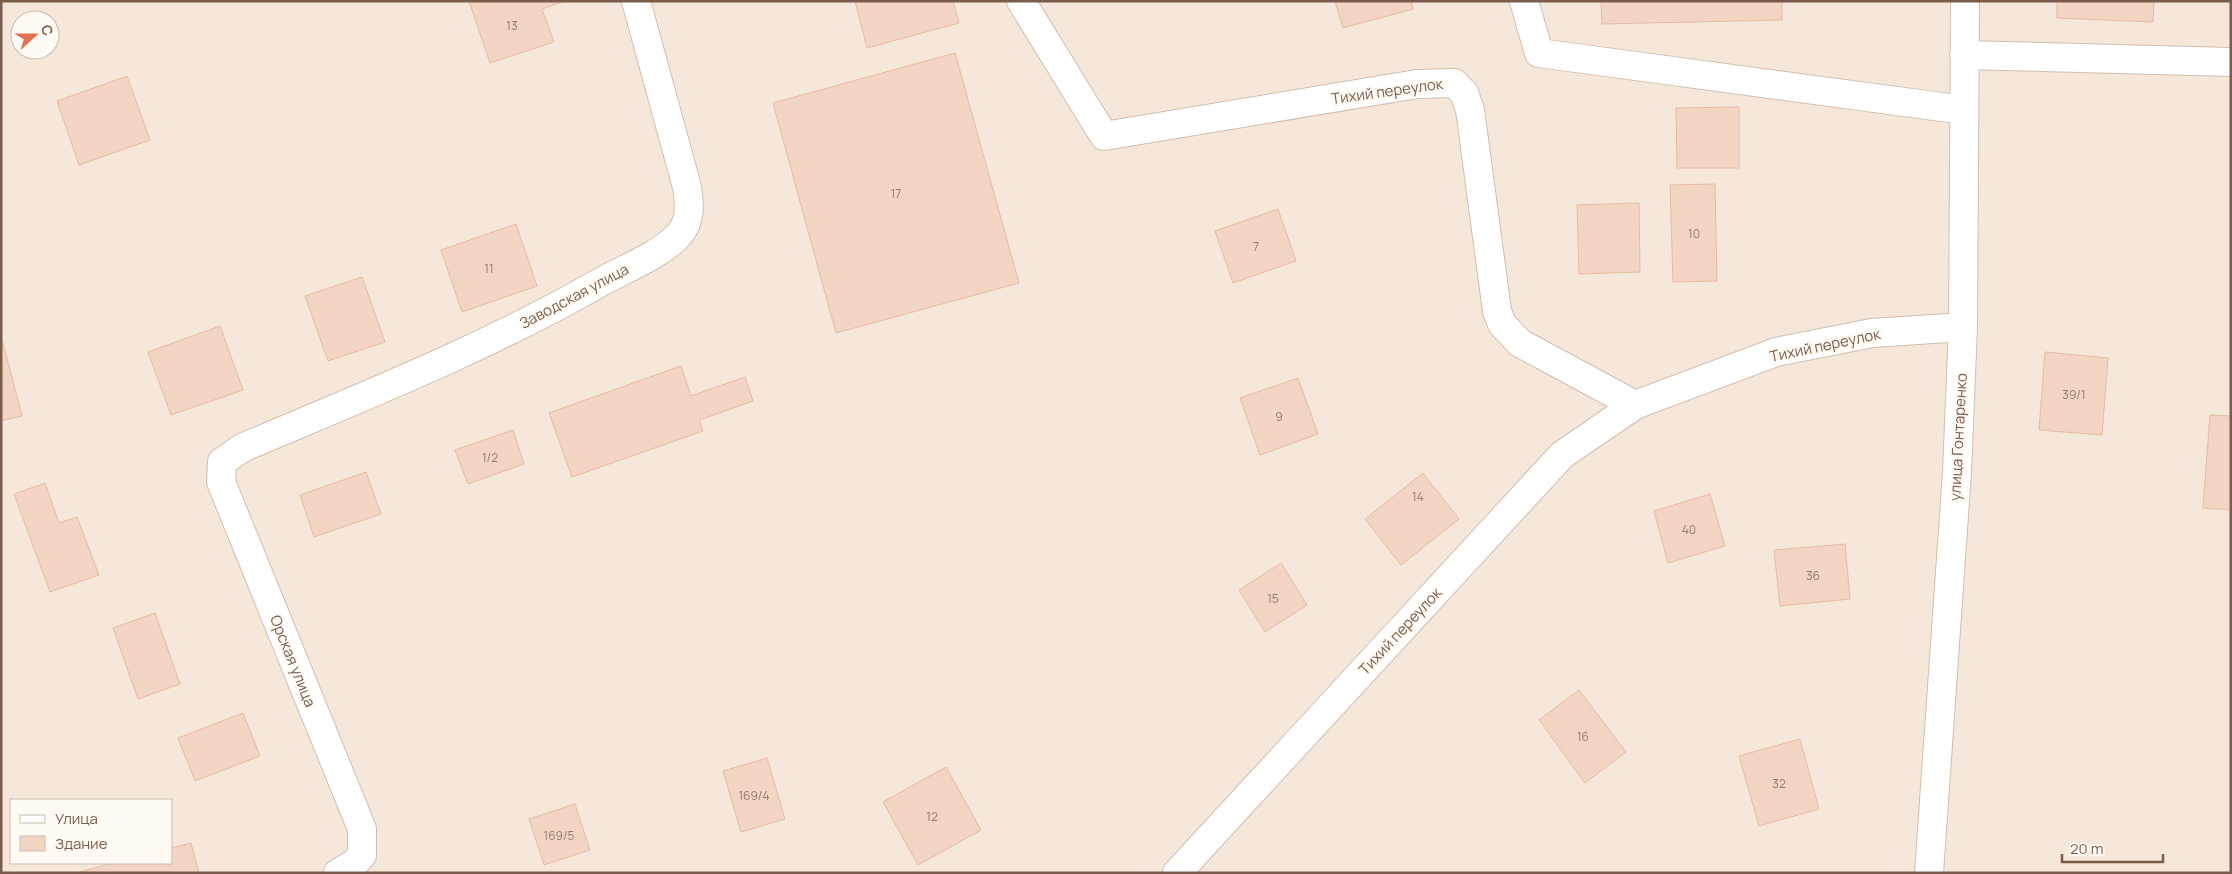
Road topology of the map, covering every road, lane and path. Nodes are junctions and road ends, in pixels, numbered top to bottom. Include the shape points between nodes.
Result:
1 (636, 1) edge
2 (1021, 1) edge
3 (1524, 1) edge
4 (1965, 1) edge
5 (1964, 55) junction
6 (2231, 62) edge
7 (1964, 110) junction
8 (1963, 327) junction
9 (1635, 405) junction
10 (242, 448) joint
11 (338, 873) edge
12 (1177, 873) edge
13 (1929, 873) edge

1 - 10 street, Заводская улица via 687,187 688,220 678,236 556,308 422,371
2 - 9 street, Тихий переулок via 1104,136 1417,84 1454,83 1464,93 1470,110 1497,311 1502,324 1520,343
3 - 7 street via 1539,53
4 - 5 street, улица Гонтаренко
5 - 6 street
5 - 7 street, улица Гонтаренко
7 - 8 street, улица Гонтаренко
8 - 9 street, Тихий переулок via 1872,333 1776,352
8 - 13 street, улица Гонтаренко via 1957,472
9 - 12 street, Тихий переулок via 1562,455
10 - 11 street, Орская улица via 222,462 220,482 362,829 362,855

